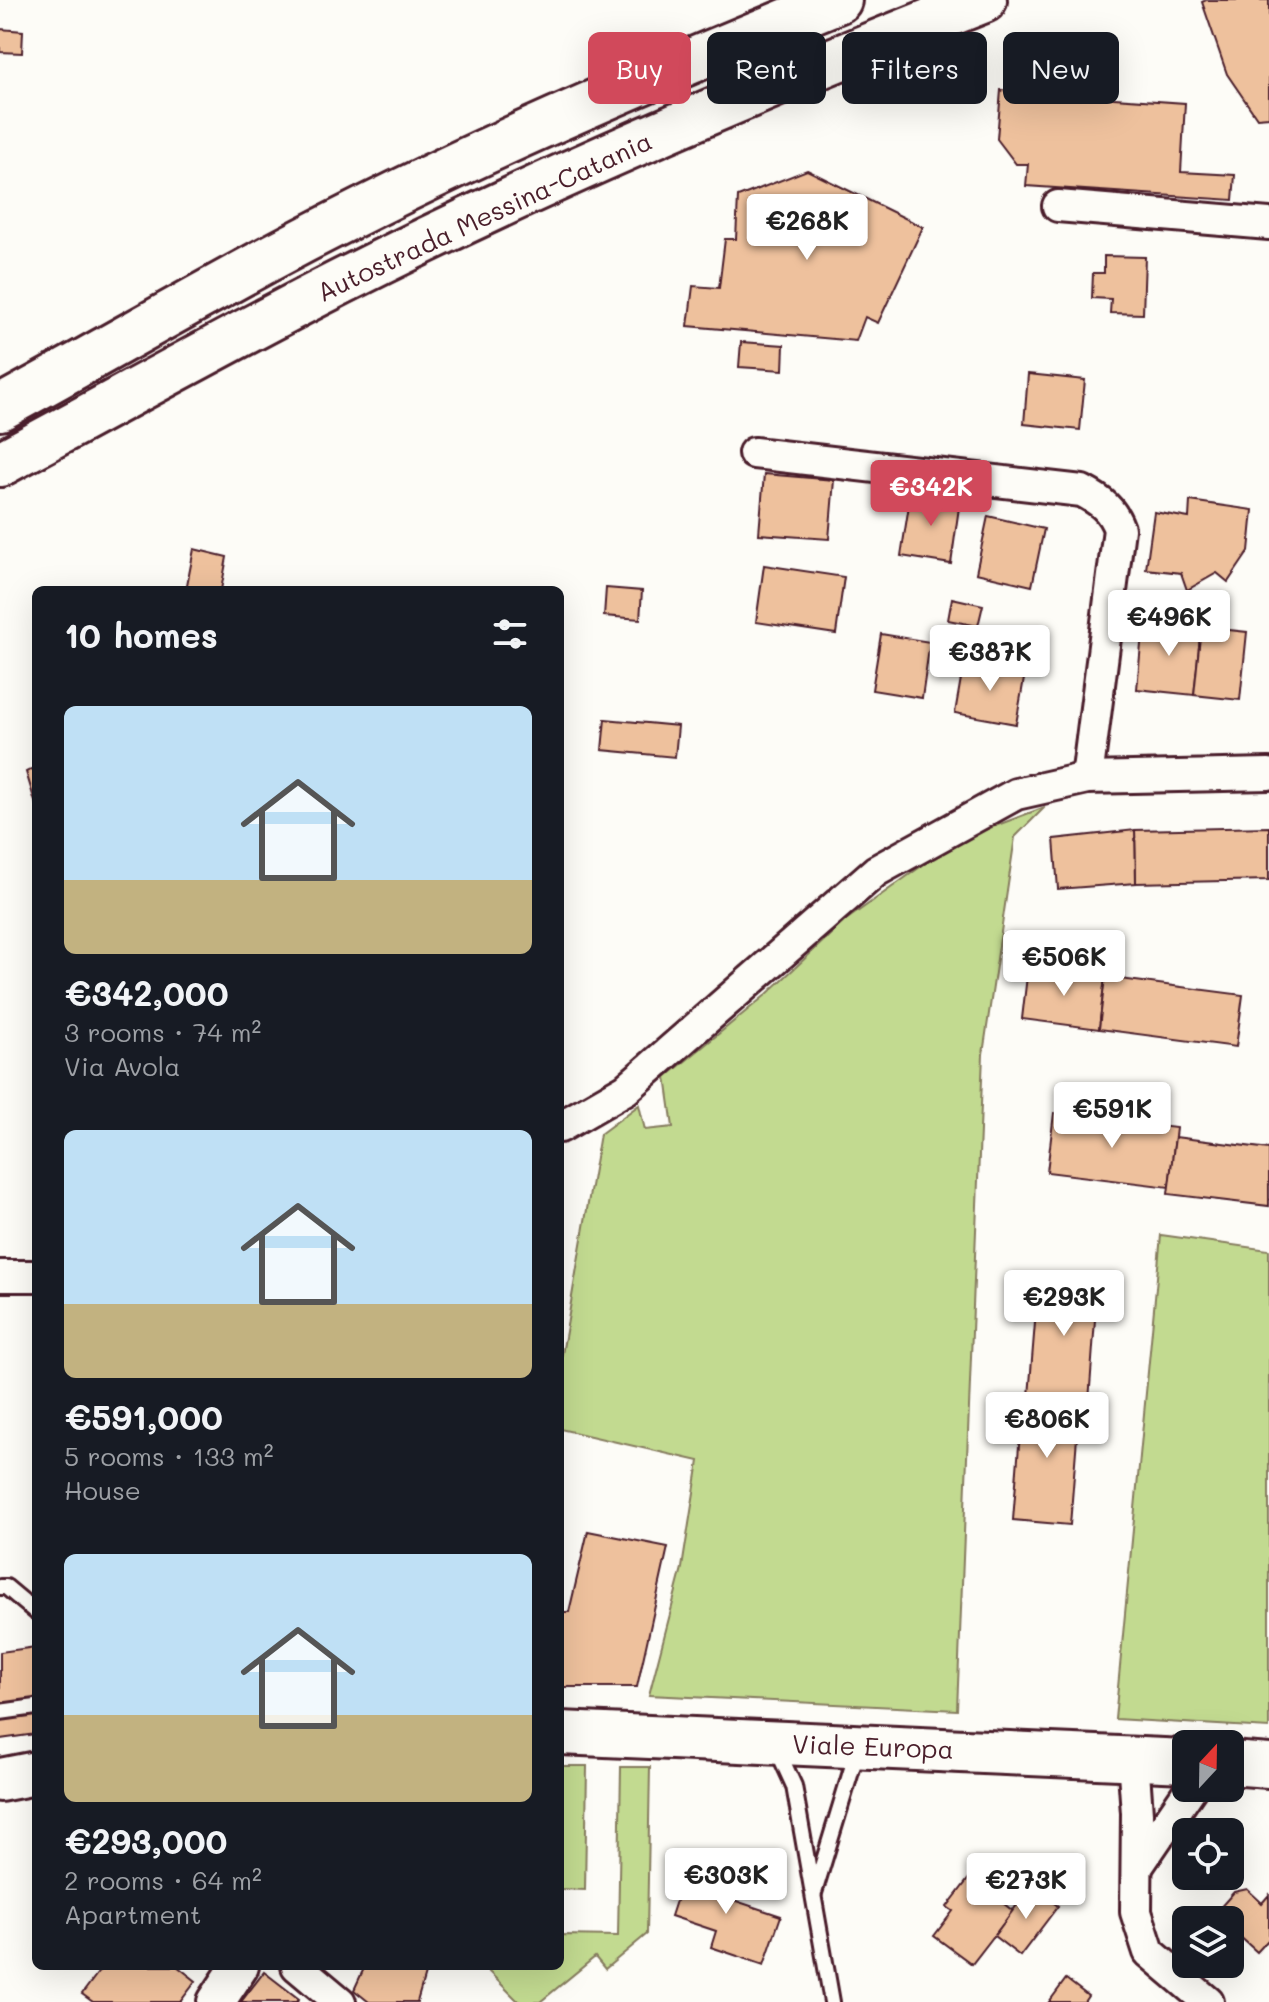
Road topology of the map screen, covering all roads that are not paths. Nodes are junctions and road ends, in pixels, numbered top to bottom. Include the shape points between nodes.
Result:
1 (839, 0) edge
2 (984, 0) edge
3 (1058, 206) dead end
4 (1269, 224) edge
5 (140, 332) junction
6 (0, 408) edge
7 (0, 420) edge
8 (754, 453) dead end
9 (0, 464) edge
10 (1269, 774) edge
11 (1087, 778) junction
12 (564, 1125) edge
13 (0, 1276) edge
14 (32, 1276) edge
15 (0, 1587) edge
16 (32, 1609) edge
17 (32, 1708) edge
18 (0, 1712) edge
19 (564, 1733) edge
20 (774, 1741) junction
21 (860, 1745) junction
22 (1133, 1758) junction
23 (1172, 1760) edge
24 (1244, 1764) edge
25 (1269, 1766) edge
26 (32, 1774) edge
27 (0, 1780) edge
28 (1181, 1802) edge
29 (1137, 1867) junction
30 (813, 1897) junction
31 (237, 1970) edge
32 (302, 1970) edge
33 (216, 2002) edge
34 (340, 2002) edge
35 (832, 2002) edge
36 (1208, 2002) edge

1 - 5 highway, Autostrada Messina-Catania via 678,65 477,157 277,255
2 - 9 highway, Autostrada Messina-Catania via 700,115 501,205 305,301
3 - 4 street
5 - 6 highway, Autostrada Messina-Catania
5 - 7 highway
8 - 11 street via 1082,491 1101,501 1119,529
10 - 11 street
11 - 12 street via 1016,794 876,871 626,1089
13 - 14 street
15 - 16 lane
17 - 18 lane
19 - 20 main road, Viale Europa
20 - 21 main road, Viale Europa
20 - 30 lane via 794,1786
21 - 22 main road, Viale Europa
21 - 30 lane
22 - 23 main road, Viale Europa
22 - 29 street
24 - 25 main road
26 - 27 main road
28 - 29 street
29 - 36 street via 1136,1912 1149,1952
30 - 35 lane
31 - 33 street
32 - 34 street

